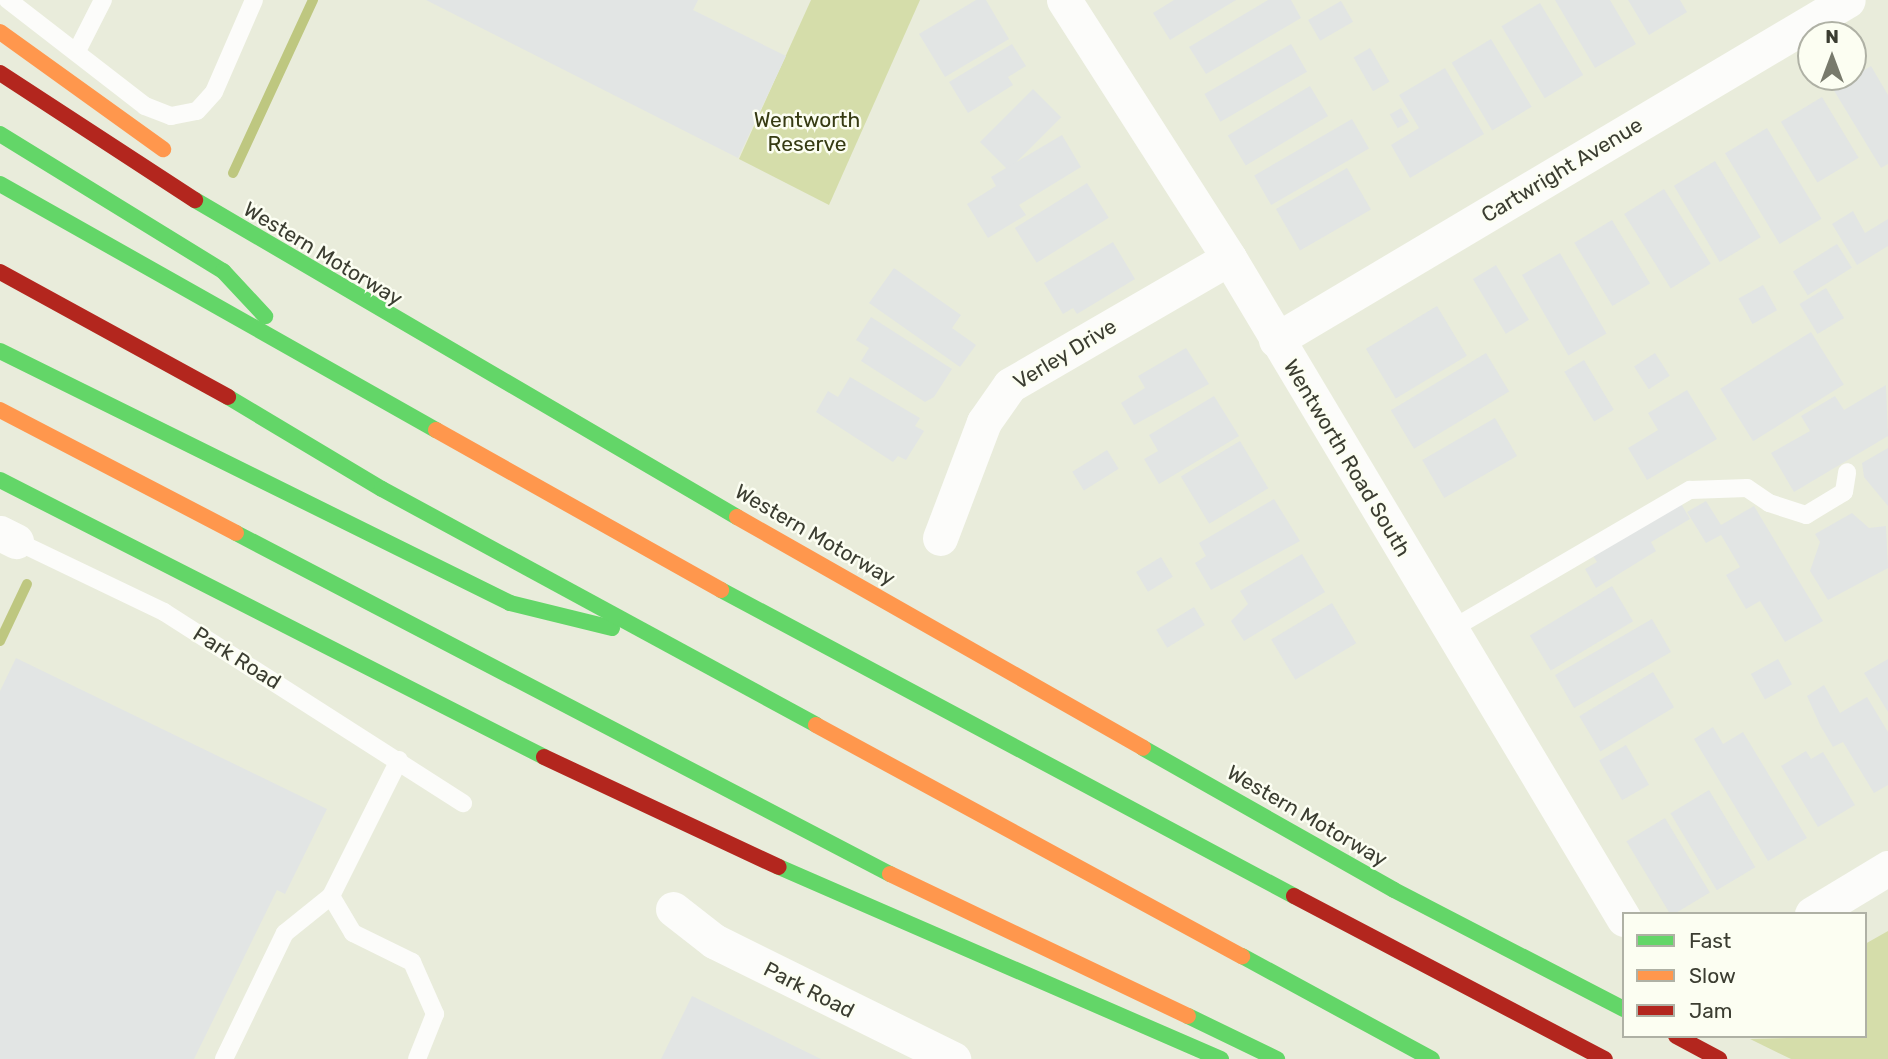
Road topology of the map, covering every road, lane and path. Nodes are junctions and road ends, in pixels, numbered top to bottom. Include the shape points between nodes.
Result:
1 (8, 0) edge
2 (103, 0) edge
3 (254, 0) edge
4 (1064, 0) edge
5 (1848, 0) edge
6 (0, 32) edge
7 (77, 51) junction
8 (0, 72) edge
9 (0, 134) edge
10 (181, 161) dead end
11 (0, 184) edge
12 (262, 218) dead end
13 (1229, 258) junction
14 (0, 272) edge
15 (1276, 340) junction
16 (289, 343) junction
17 (0, 351) edge
18 (538, 398) junction
19 (0, 410) edge
20 (1847, 472) dead end
21 (0, 480) edge
22 (8, 537) edge
23 (940, 538) dead end
24 (1450, 630) junction
25 (662, 640) junction
26 (399, 760) junction
27 (463, 803) dead end
28 (1888, 868) edge
29 (331, 895) junction
30 (673, 909) dead end
31 (1815, 912) edge
32 (1622, 916) edge
33 (1622, 1008) edge
34 (1680, 1038) edge
35 (940, 1056) edge
36 (224, 1059) edge
37 (417, 1059) edge
38 (1221, 1059) edge
39 (1277, 1059) edge
40 (1432, 1059) edge
41 (1605, 1059) edge
42 (1720, 1059) edge

1 - 7 lane
2 - 7 lane
3 - 7 lane via 214,92 197,111 171,116 145,106
4 - 13 street, Wentworth Road South
5 - 15 street, Cartwright Avenue
6 - 10 highway
8 - 18 highway, Western Motorway via 242,231
9 - 16 highway via 223,271
11 - 16 highway
12 - 18 highway
13 - 15 street, Wentworth Road South
13 - 23 street, Verley Drive via 1010,385 984,422
14 - 25 highway via 178,367 382,489
15 - 24 street, Wentworth Road South
16 - 41 highway via 843,659
17 - 25 highway via 148,430 510,604
18 - 33 highway, Western Motorway via 1394,890
19 - 39 highway via 901,880
20 - 24 lane via 1843,492 1806,515 1769,503 1747,488 1690,490
21 - 38 highway via 653,812
22 - 26 lane, Park Road via 164,612
24 - 32 street, Wentworth Road South
25 - 40 highway
26 - 27 lane, Park Road
26 - 29 lane
28 - 31 street
29 - 36 lane via 285,933
29 - 37 lane via 353,933 412,962 435,1014
30 - 35 street, Park Road via 714,941
34 - 42 highway

